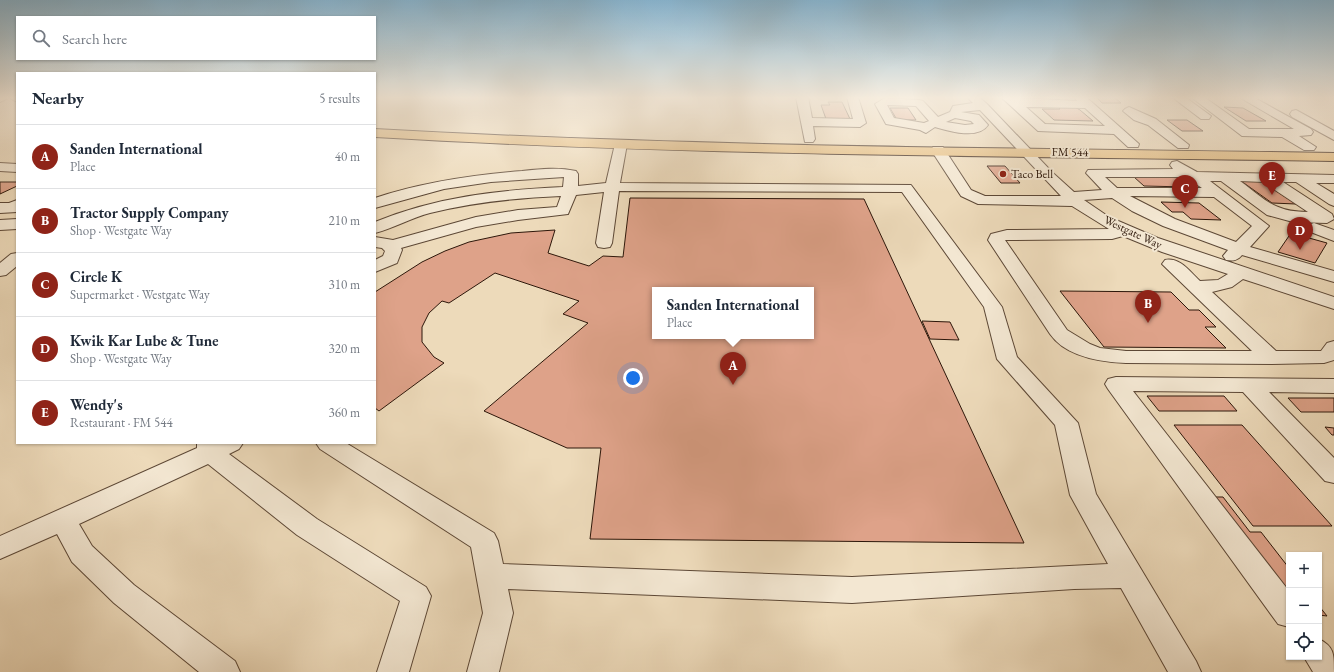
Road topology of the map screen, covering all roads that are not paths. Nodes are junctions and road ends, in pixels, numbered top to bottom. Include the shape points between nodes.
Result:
1 (447, 128) edge
2 (807, 128) edge
3 (933, 128) edge
4 (1003, 128) edge
5 (1056, 128) edge
6 (1161, 128) edge
7 (1225, 128) edge
8 (1240, 128) edge
9 (1300, 128) edge
10 (1321, 128) edge
11 (1117, 130) joint
12 (376, 133) edge
13 (1285, 133) junction
14 (1334, 136) edge
15 (621, 139) junction
16 (809, 139) junction
17 (1133, 144) junction
18 (1183, 145) junction
19 (935, 146) junction
20 (1252, 146) junction
21 (1020, 147) junction
22 (1310, 147) junction
23 (1334, 147) edge
24 (1163, 154) junction
25 (1334, 157) edge
26 (0, 159) edge
27 (16, 159) edge
28 (0, 167) edge
29 (16, 168) edge
30 (1191, 175) junction
31 (1225, 177) junction
32 (1267, 178) junction
33 (1299, 178) junction
34 (1334, 179) edge
35 (612, 187) junction
36 (570, 191) junction
37 (1113, 193) junction
38 (1217, 194) junction
39 (1073, 199) junction
40 (1334, 201) edge
41 (376, 203) edge
42 (16, 206) edge
43 (0, 208) edge
44 (1331, 223) edge
45 (16, 224) edge
46 (0, 225) edge
47 (1261, 226) junction
48 (376, 228) edge
49 (1314, 228) junction
50 (1124, 230) junction
51 (1334, 236) edge
52 (376, 242) edge
53 (604, 243) dead end
54 (392, 246) junction
55 (1240, 248) junction
56 (16, 259) edge
57 (1171, 264) dead end
58 (376, 266) edge
59 (1222, 266) junction
60 (0, 271) edge
61 (1239, 272) junction
62 (1334, 277) edge
63 (1196, 287) junction
64 (1334, 303) edge
65 (1334, 347) edge
66 (1272, 358) junction
67 (1249, 386) junction
68 (1334, 386) edge
69 (330, 444) edge
70 (217, 446) edge
71 (1334, 474) edge
72 (63, 519) junction
73 (0, 548) edge
74 (491, 576) junction
75 (1129, 576) junction
76 (1286, 610) edge
77 (1322, 658) edge
78 (224, 672) edge
79 (393, 672) edge
80 (483, 672) edge
81 (1185, 672) edge
82 (1332, 672) edge

1 - 15 main road, FM 544 / FM 544
2 - 16 street
3 - 19 street
4 - 21 street, Westgate Way
5 - 11 street
6 - 18 street
7 - 20 street
8 - 13 street via 1246,133
9 - 13 street via 1307,132
10 - 14 street
11 - 17 street
12 - 15 main road, FM 544 / FM 544
13 - 22 street
15 - 16 main road, FM 544 / FM 544
15 - 19 main road, FM 544 / FM 544
15 - 35 street
16 - 19 main road, FM 544 / FM 544
17 - 18 main road, FM 544 / FM 544
17 - 21 main road, FM 544 / FM 544
18 - 20 main road, FM 544 / FM 544
19 - 21 main road, FM 544 / FM 544
19 - 39 street via 966,193 983,201
20 - 22 main road, FM 544 / FM 544
21 - 24 main road, FM 544 / FM 544
21 - 39 street, Westgate Way
22 - 23 main road, FM 544 / FM 544
24 - 25 main road, FM 544 / FM 544
24 - 30 street
26 - 27 street
28 - 29 street
30 - 31 street
30 - 37 street via 1094,172 1093,174
30 - 38 street
31 - 32 street
31 - 44 street via 1272,212
32 - 33 street
32 - 44 street
33 - 34 street
33 - 40 street
35 - 36 street
35 - 53 street
35 - 75 street via 906,188 993,306 1007,359 1066,423 1083,495
36 - 41 street via 571,174 562,172 498,176 422,189
36 - 48 street via 466,199 424,209
36 - 54 street via 563,211 526,212 479,220
37 - 38 street
37 - 39 street
37 - 55 street via 1160,218
38 - 47 street
39 - 50 street, Westgate Way
42 - 43 street
44 - 49 street
45 - 46 street
47 - 49 street
47 - 55 street
49 - 51 street
50 - 59 street, Westgate Way
50 - 66 street via 1112,234 1007,235 997,237 996,240 1068,342 1110,356
52 - 54 street
54 - 58 street via 394,254 391,259
55 - 59 street
55 - 62 street
56 - 60 street
57 - 63 street
59 - 61 street, Westgate Way
61 - 63 street via 1228,283
61 - 64 street, Westgate Way
63 - 66 street
65 - 66 street via 1329,355 1324,357
67 - 68 street
67 - 71 street
67 - 76 street via 1116,384
69 - 74 street via 484,541
70 - 72 street
70 - 79 street via 307,527 416,596
72 - 73 street
72 - 78 street via 82,554 124,594
74 - 75 street via 852,590 1074,576
74 - 80 street via 498,613
75 - 81 street
77 - 82 street

